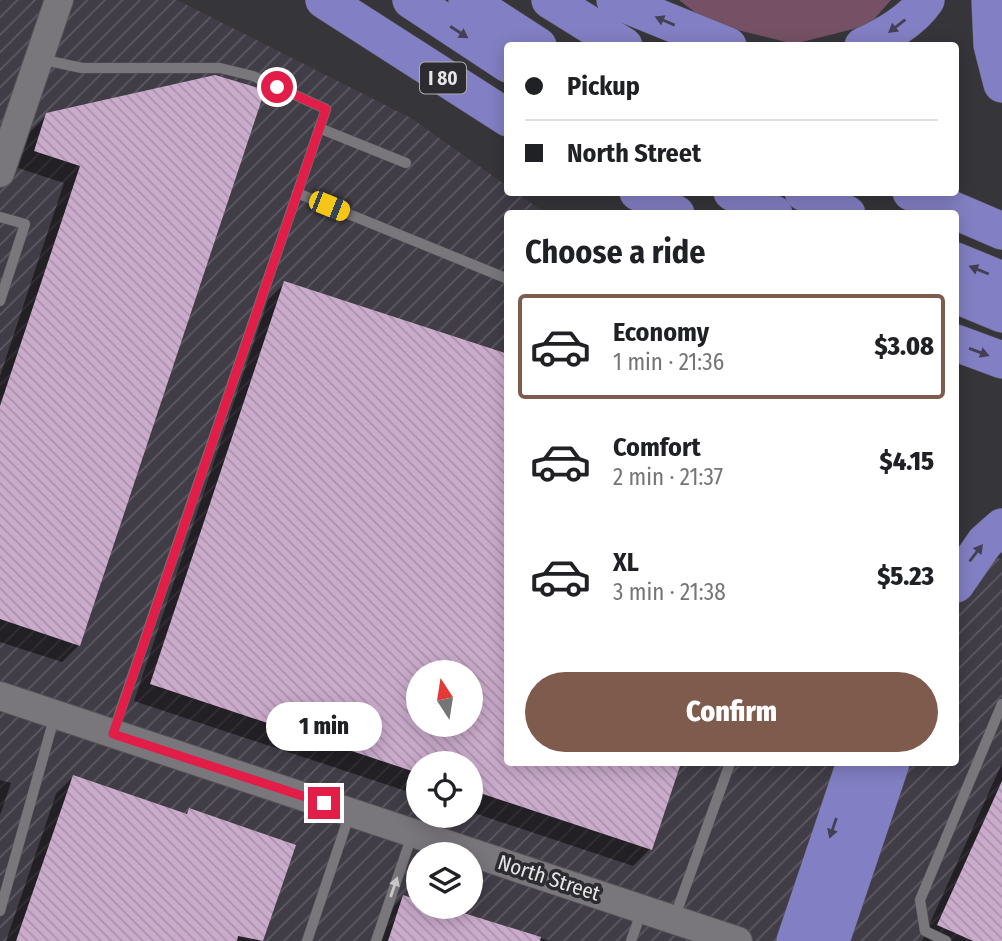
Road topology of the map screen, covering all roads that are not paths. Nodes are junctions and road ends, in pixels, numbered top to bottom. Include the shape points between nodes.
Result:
1 (59, 0) edge
2 (324, 0) edge
3 (411, 0) edge
4 (467, 0) edge
5 (550, 0) edge
6 (615, 0) edge
7 (926, 0) edge
8 (990, 0) edge
9 (532, 42) edge
10 (618, 42) edge
11 (718, 42) edge
12 (872, 42) edge
13 (38, 59) junction
14 (504, 61) edge
15 (1002, 83) edge
16 (504, 115) edge
17 (319, 128) junction
18 (406, 163) dead end
19 (0, 173) edge
20 (297, 193) junction
21 (645, 196) edge
22 (740, 196) edge
23 (811, 196) edge
24 (920, 196) edge
25 (669, 210) edge
26 (766, 210) edge
27 (839, 210) edge
28 (953, 210) edge
29 (959, 213) edge
30 (0, 217) edge
31 (1002, 231) edge
32 (959, 262) edge
33 (504, 276) edge
34 (1002, 280) edge
35 (959, 296) edge
36 (0, 301) edge
37 (1002, 314) edge
38 (959, 343) edge
39 (1002, 360) edge
40 (1002, 527) edge
41 (959, 580) edge
42 (0, 696) edge
43 (1002, 704) edge
44 (55, 715) junction
45 (113, 734) junction
46 (729, 766) edge
47 (854, 766) edge
48 (890, 766) edge
49 (350, 812) junction
50 (413, 833) junction
51 (642, 909) junction
52 (0, 911) edge
53 (673, 919) junction
54 (724, 939) edge
55 (307, 941) edge
56 (376, 941) edge
57 (631, 941) edge
58 (795, 941) edge
59 (831, 941) edge
60 (946, 941) edge

1 - 13 street
2 - 16 highway, I 80
3 -> 14 highway, I 80
4 - 9 highway
5 - 10 highway
11 -> 6 highway
7 -> 12 highway via 887,35
8 - 15 highway via 992,45
13 - 17 lane via 82,68 220,68 253,76 326,109
13 - 19 street
17 - 18 lane
17 - 20 lane
20 - 33 lane
20 - 45 lane
21 - 25 highway
22 - 26 highway
23 - 27 highway
24 - 28 highway
29 - 31 highway
30 - 36 lane via 25,224
34 -> 32 highway
35 - 37 highway
38 -> 39 highway
41 -> 40 highway via 985,542
42 - 44 street, North Street
43 - 60 lane via 920,900 925,932
44 - 45 street, North Street
44 - 52 lane
45 - 49 street, North Street
46 - 53 lane
47 -> 58 highway
48 - 59 highway
49 - 50 street, North Street
49 - 55 lane
50 - 51 street, North Street
56 -> 50 lane
51 - 53 street, North Street
51 - 57 lane
53 - 54 street, North Street

